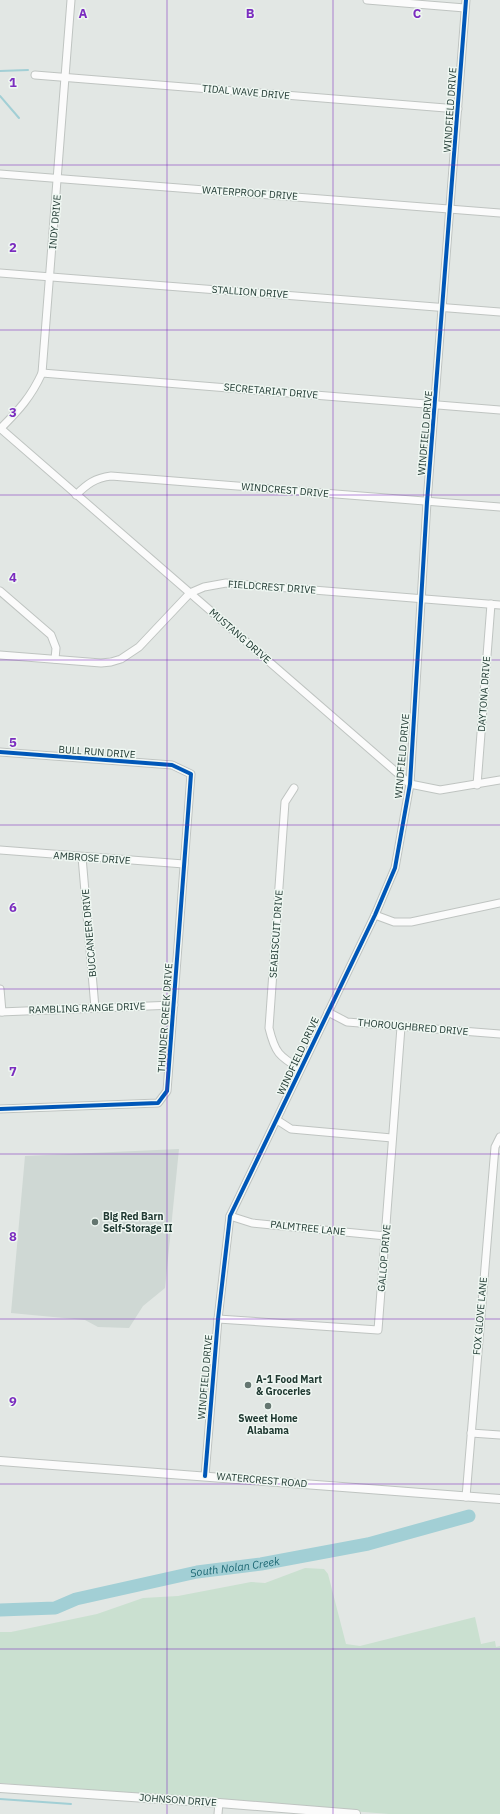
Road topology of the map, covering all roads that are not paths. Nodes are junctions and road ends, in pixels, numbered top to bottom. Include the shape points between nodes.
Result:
1 (71, 0) edge
2 (366, 0) edge
3 (466, 4) edge
4 (35, 75) dead end
5 (66, 77) junction
6 (458, 108) junction
7 (0, 174) edge
8 (58, 178) junction
9 (450, 208) junction
10 (500, 213) edge
11 (0, 273) edge
12 (50, 277) junction
13 (442, 307) junction
14 (500, 312) edge
15 (42, 373) junction
16 (435, 404) junction
17 (500, 410) edge
18 (0, 429) edge
19 (76, 496) junction
20 (427, 502) junction
21 (500, 507) edge
22 (0, 592) edge
23 (190, 593) junction
24 (420, 599) junction
25 (491, 604) junction
26 (500, 605) edge
27 (0, 655) edge
28 (55, 659) junction
29 (0, 752) edge
30 (191, 774) joint
31 (500, 780) edge
32 (410, 784) junction
33 (477, 785) junction
34 (294, 788) dead end
35 (0, 850) edge
36 (82, 857) junction
37 (184, 864) junction
38 (500, 903) edge
39 (375, 915) junction
40 (0, 989) edge
41 (174, 1005) junction
42 (95, 1008) junction
43 (1, 1012) edge
44 (328, 1012) junction
45 (401, 1027) junction
46 (500, 1034) edge
47 (300, 1069) junction
48 (0, 1109) edge
49 (277, 1120) junction
50 (500, 1137) edge
51 (392, 1138) junction
52 (230, 1216) junction
53 (386, 1236) junction
54 (218, 1319) junction
55 (471, 1433) junction
56 (500, 1435) edge
57 (0, 1461) edge
58 (205, 1476) junction
59 (466, 1497) junction
60 (500, 1499) edge
61 (0, 1788) edge
62 (219, 1803) junction
63 (218, 1814) edge
64 (356, 1814) edge

1 - 5 street, INDY DRIVE
2 - 3 street
3 - 6 street, WINDFIELD DRIVE
4 - 5 street, TIDAL WAVE DRIVE
5 - 6 street, TIDAL WAVE DRIVE
5 - 8 street, INDY DRIVE
6 - 9 street, WINDFIELD DRIVE
7 - 8 street, WATERPROOF DRIVE
8 - 9 street, WATERPROOF DRIVE
8 - 12 street, INDY DRIVE
9 - 10 street, WATERPROOF DRIVE
9 - 13 street, WINDFIELD DRIVE
11 - 12 street, STALLION DRIVE
12 - 13 street, STALLION DRIVE
12 - 15 street, INDY DRIVE
13 - 14 street, STALLION DRIVE
13 - 16 street, WINDFIELD DRIVE
15 - 16 street, SECRETARIAT DRIVE
15 - 18 street, INDY DRIVE via 25,405
16 - 17 street, SECRETARIAT DRIVE
16 - 20 street, WINDFIELD DRIVE
18 - 19 street, MUSTANG DRIVE
19 - 20 street, WINDCREST DRIVE via 88,482 111,476
19 - 23 street, MUSTANG DRIVE
20 - 21 street, WINDCREST DRIVE
20 - 24 street, WINDFIELD DRIVE
22 - 28 street via 51,635 56,648
23 - 24 street, FIELDCREST DRIVE via 204,587 226,583
23 - 28 street, FIELDCREST DRIVE via 139,647 121,659 101,663
23 - 32 street, MUSTANG DRIVE
24 - 25 street, FIELDCREST DRIVE
24 - 32 street, WINDFIELD DRIVE
25 - 26 street, FIELDCREST DRIVE
25 - 33 street, DAYTONA DRIVE
27 - 28 street, FIELDCREST DRIVE
29 - 30 street, BULL RUN DRIVE via 172,766
30 - 37 street, THUNDER CREEK DRIVE
31 - 33 street, MUSTANG DRIVE
32 - 33 street, MUSTANG DRIVE via 440,790
32 - 39 street, WINDFIELD DRIVE via 395,868
34 - 47 street, SEABISCUIT DRIVE via 285,802 269,1028 272,1042 281,1057
35 - 36 street, AMBROSE DRIVE
36 - 37 street, AMBROSE DRIVE
36 - 42 street, BUCCANEER DRIVE
37 - 41 street, THUNDER CREEK DRIVE
38 - 39 street via 410,922 394,922
39 - 44 street, WINDFIELD DRIVE
40 - 43 street
41 - 42 street, RAMBLING RANGE DRIVE
41 - 48 street, THUNDER CREEK DRIVE via 167,1091 158,1103
42 - 43 street, RAMBLING RANGE DRIVE
44 - 45 street, THOROUGHBRED DRIVE via 347,1022
44 - 47 street, WINDFIELD DRIVE
45 - 46 street, THOROUGHBRED DRIVE
45 - 51 street, GALLOP DRIVE
47 - 49 street, WINDFIELD DRIVE
49 - 51 street via 291,1129
49 - 52 street, WINDFIELD DRIVE
50 - 55 street, FOX GLOVE LANE via 495,1147
51 - 53 street, GALLOP DRIVE
52 - 53 street, PALMTREE LANE via 252,1223
52 - 54 street, WINDFIELD DRIVE
53 - 54 street, GALLOP DRIVE via 378,1330
54 - 58 street, WINDFIELD DRIVE
55 - 56 street
55 - 59 street, FOX GLOVE LANE
57 - 58 street, WATERCREST ROAD
58 - 59 street, WATERCREST ROAD
59 - 60 street, WATERCREST ROAD
61 - 62 street, JOHNSON DRIVE
62 - 63 street
62 - 64 street, JOHNSON DRIVE

